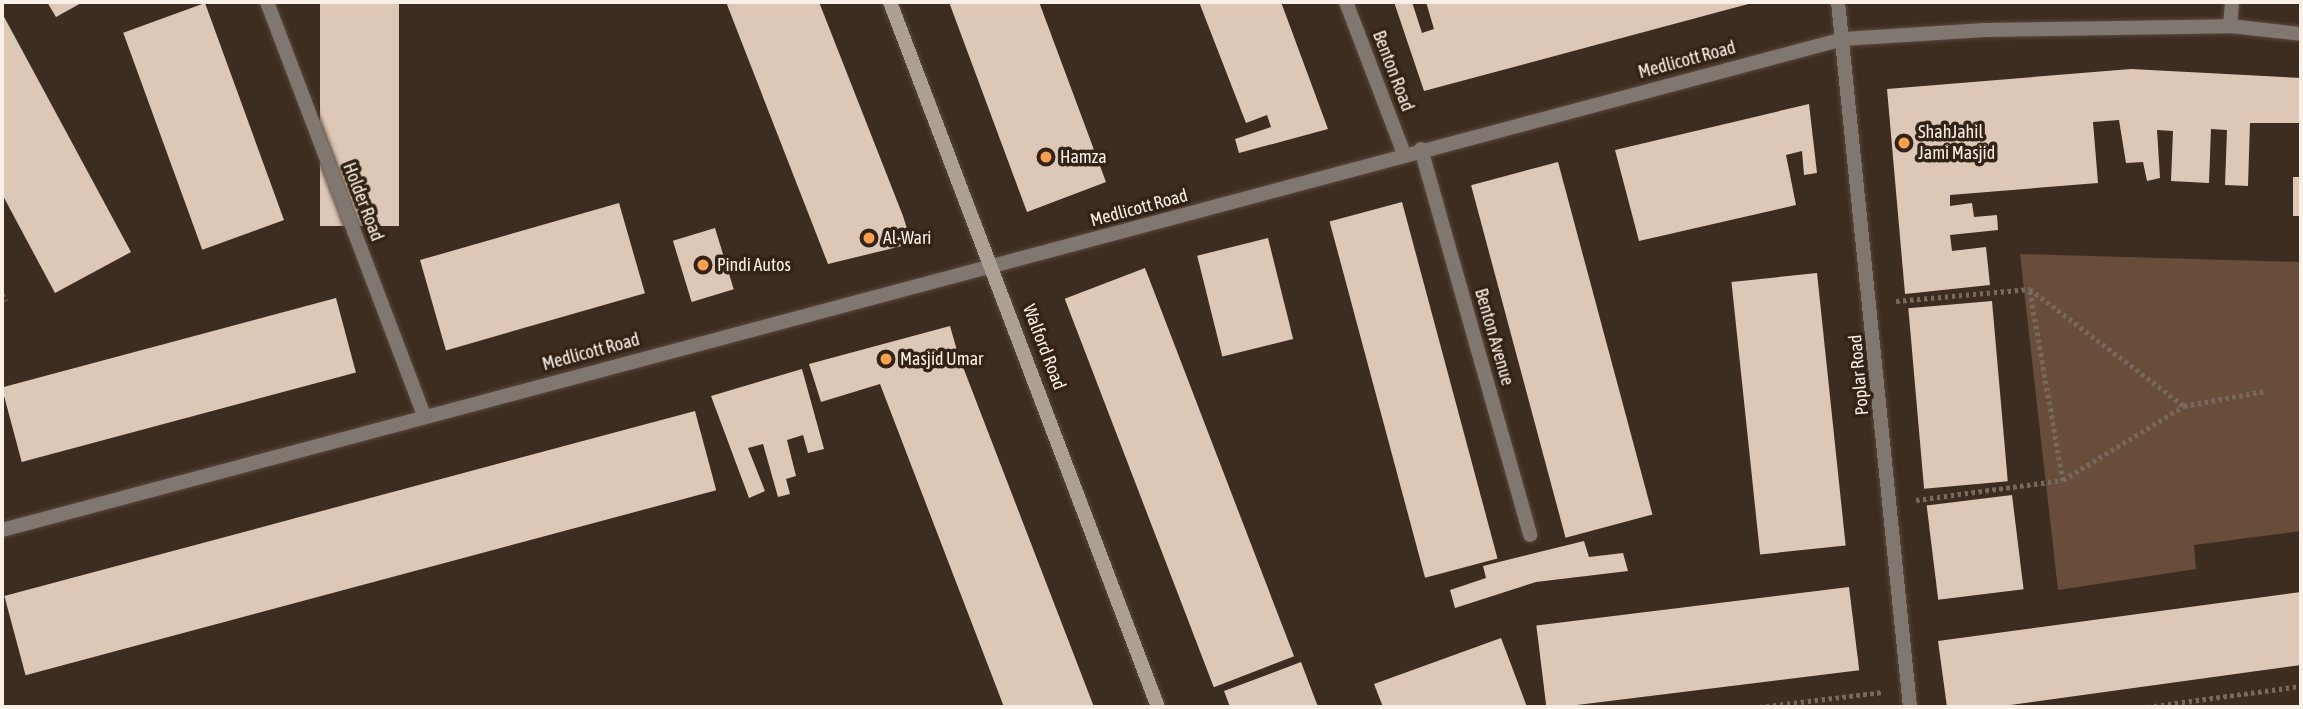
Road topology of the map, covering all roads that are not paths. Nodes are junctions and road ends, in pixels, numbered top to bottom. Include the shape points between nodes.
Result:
1 (267, 2) edge
2 (890, 2) edge
3 (1346, 2) edge
4 (1838, 2) edge
5 (2232, 2) edge
6 (2230, 26) junction
7 (2301, 34) edge
8 (1843, 39) junction
9 (1421, 149) junction
10 (1404, 154) junction
11 (993, 267) junction
12 (424, 415) junction
13 (2, 530) edge
14 (1530, 535) dead end
15 (1158, 707) edge
16 (1910, 707) edge

1 - 12 street, Holder Road
2 - 11 main road, Walford Road
3 - 10 street, Benton Road
4 - 8 street, Poplar Road
5 - 6 street
6 - 7 street, Medlicott Road
6 - 8 street, Medlicott Road via 1985,30
8 - 9 street, Medlicott Road
8 - 16 street, Poplar Road
9 - 10 street, Medlicott Road
9 - 14 street, Benton Avenue
10 - 11 street, Medlicott Road
11 - 12 street, Medlicott Road
11 - 15 main road, Walford Road
12 - 13 street, Medlicott Road

